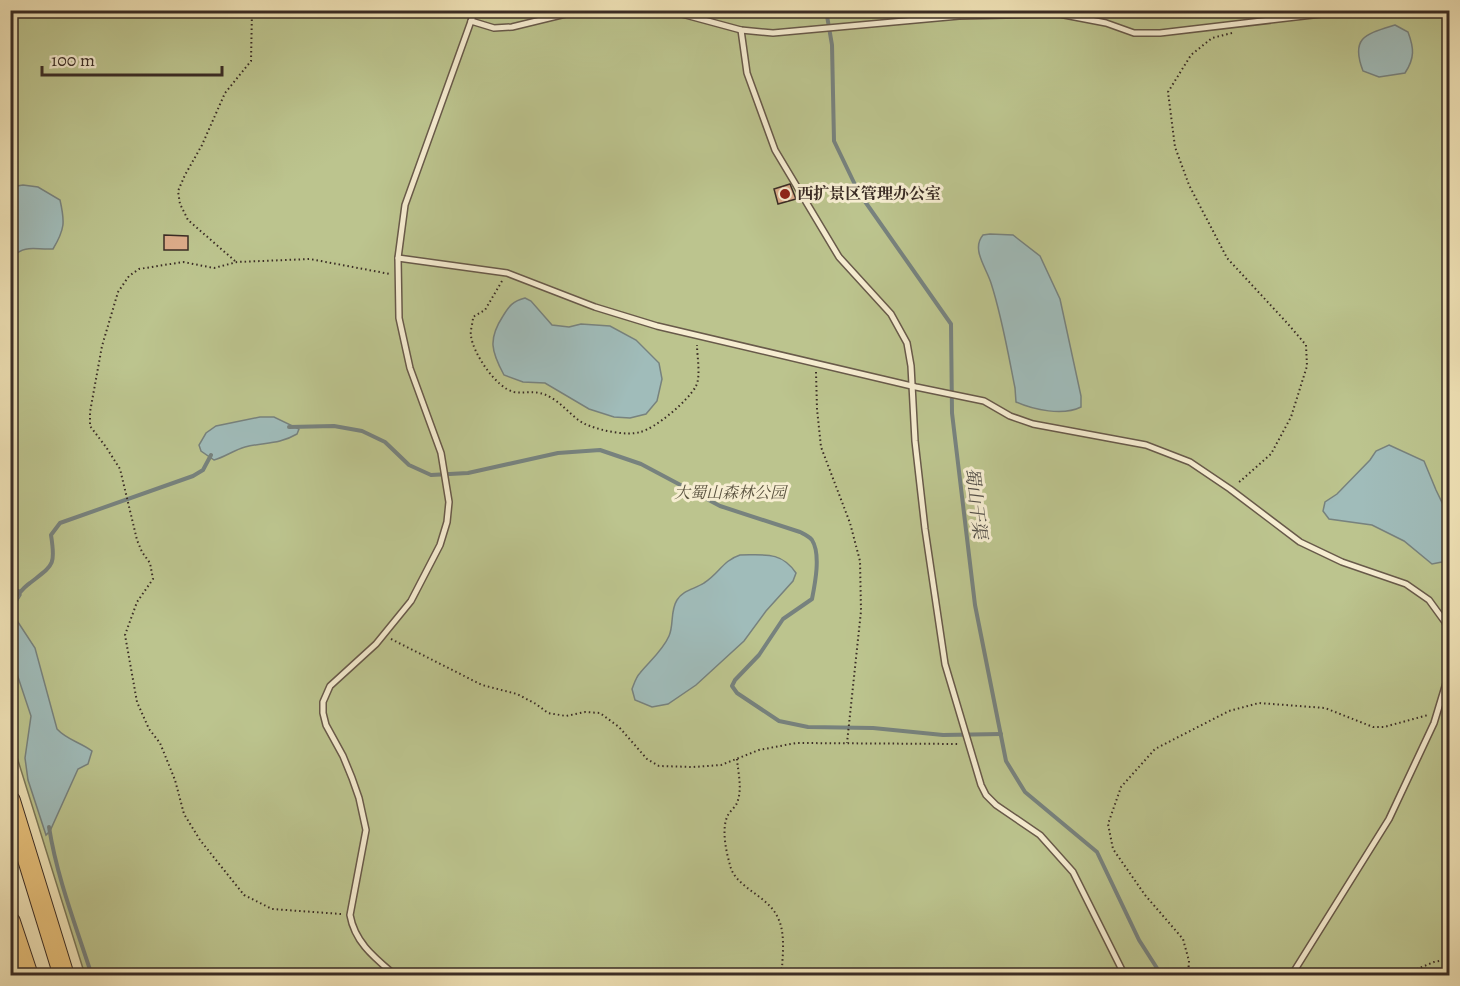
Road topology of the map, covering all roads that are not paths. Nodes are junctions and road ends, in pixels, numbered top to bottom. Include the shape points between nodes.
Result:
1 (475, 10) edge
2 (582, 10) edge
3 (667, 10) edge
4 (1356, 10) edge
5 (471, 21) junction
6 (741, 30) junction
7 (398, 258) junction
8 (914, 386) junction
9 (1449, 637) edge
10 (1449, 671) edge
11 (10, 801) edge
12 (10, 922) edge
13 (28, 975) edge
14 (64, 975) edge
15 (396, 975) edge
16 (1125, 975) edge
17 (1292, 975) edge

1 - 5 lane
2 - 5 lane via 512,27 494,28
3 - 6 lane
4 - 6 lane via 1160,33 1134,33 1059,14 959,16 773,33
5 - 7 lane via 405,206
6 - 8 lane via 747,73 775,150 839,256 900,328
7 - 8 lane via 507,273 657,327
7 - 15 lane via 399,318 410,368 441,453 449,502 447,522 411,601 383,635 330,686 323,702 326,725 344,756 366,830 350,915 361,943
8 - 9 lane via 984,401 1033,424 1146,446 1191,462 1300,542 1342,562 1406,584 1429,600 1445,622
8 - 16 lane via 925,529 945,664 986,795 1040,835 1073,872
10 - 17 lane via 1437,713 1389,819
11 - 14 highway
12 - 13 highway

